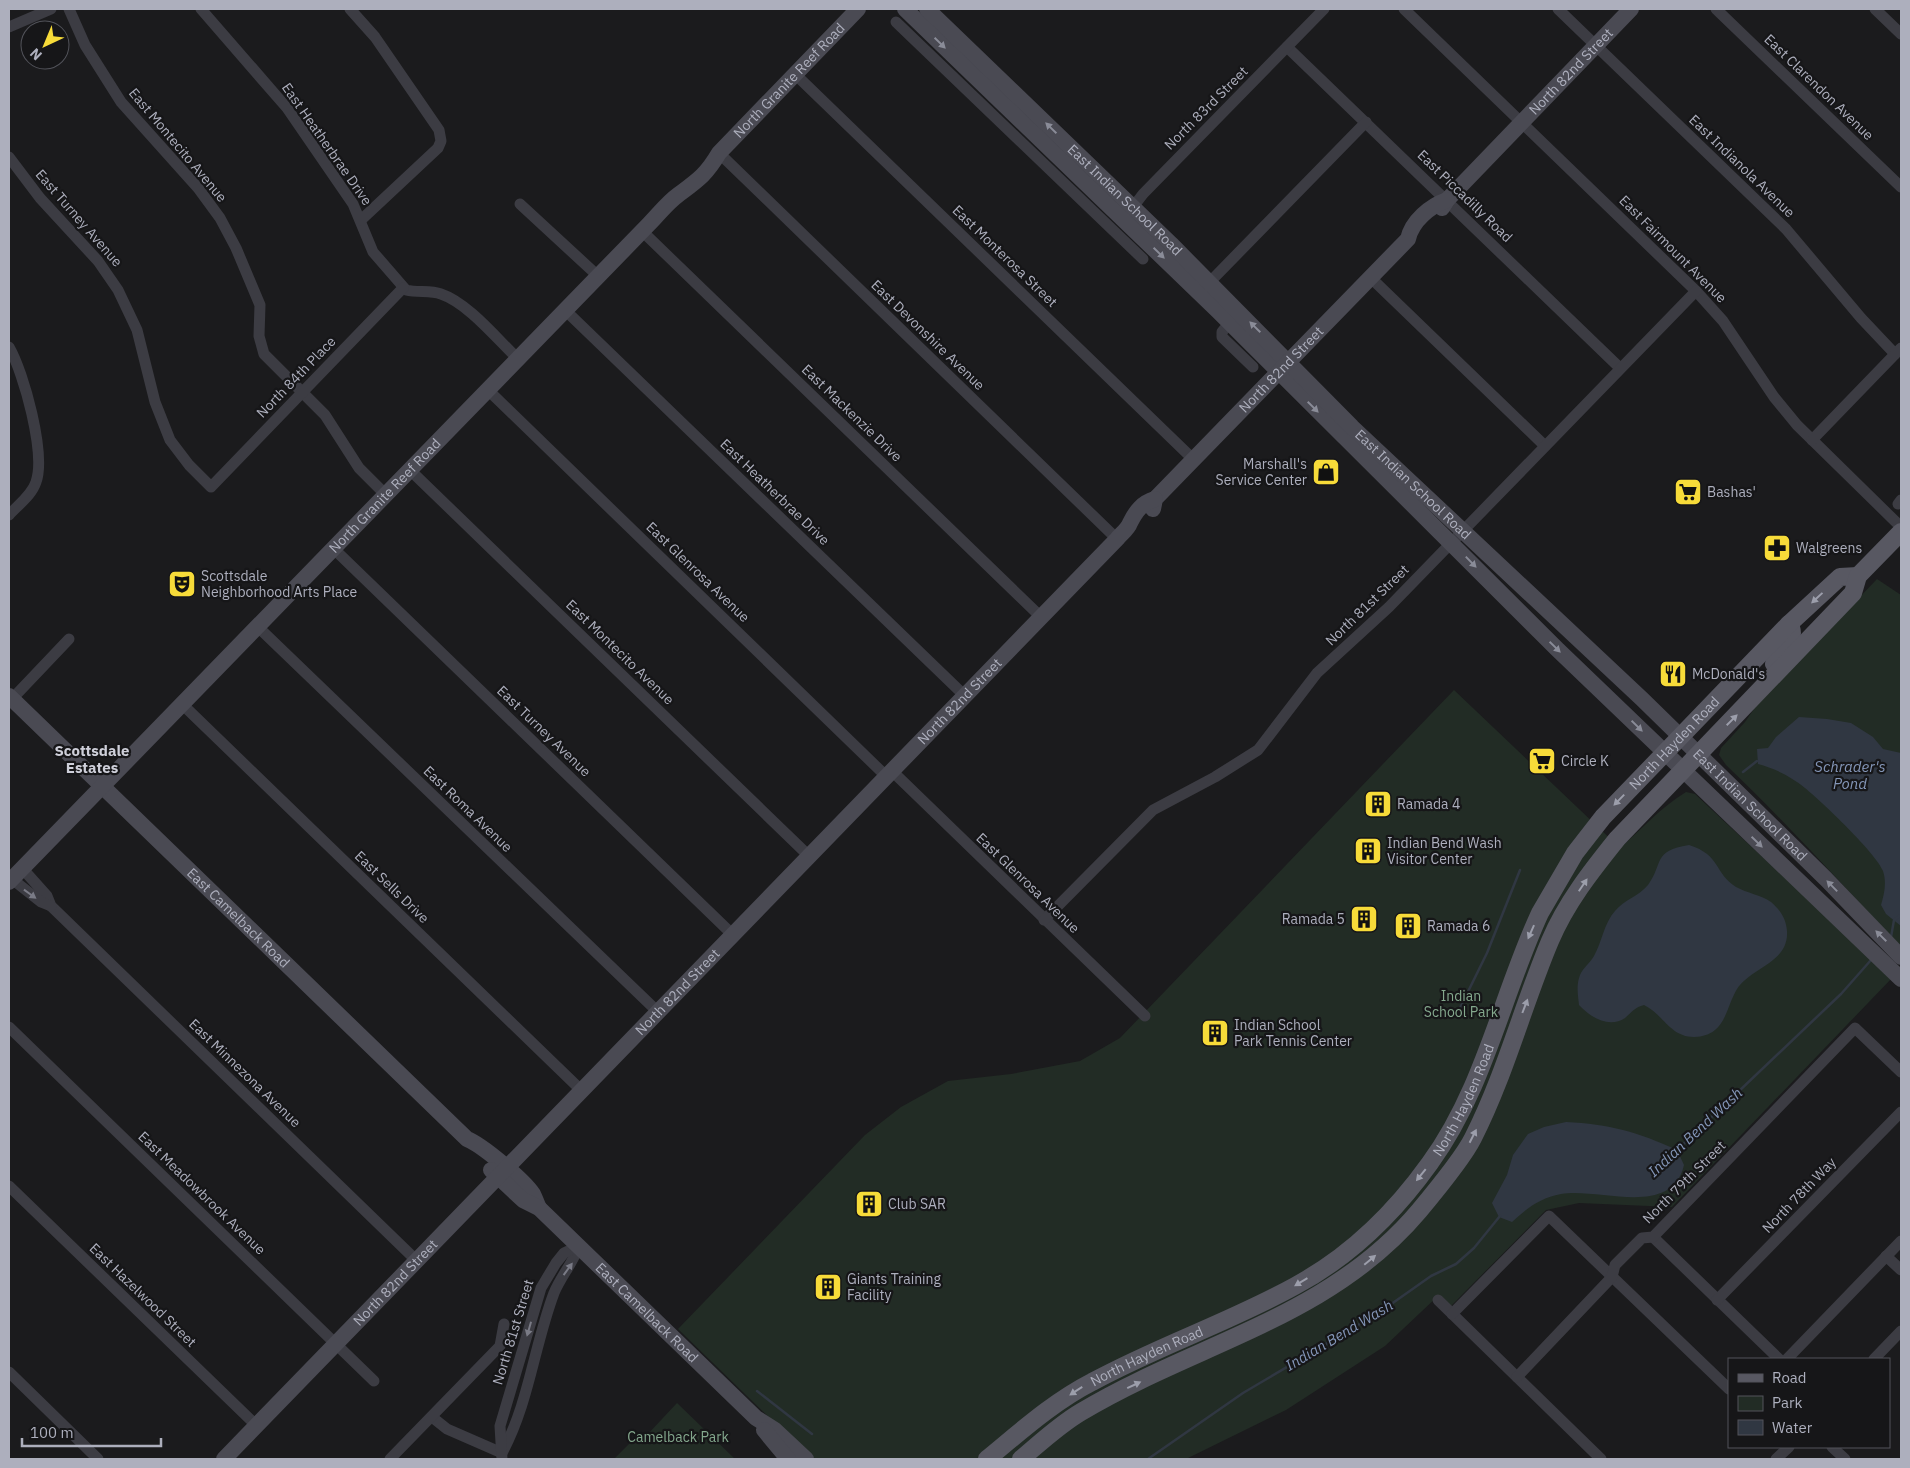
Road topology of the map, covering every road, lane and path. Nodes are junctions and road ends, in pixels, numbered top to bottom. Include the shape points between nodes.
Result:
1 (51, 9) edge
2 (69, 9) edge
3 (201, 9) edge
4 (350, 9) edge
5 (858, 9) edge
6 (1324, 9) edge
7 (1404, 9) edge
8 (1558, 9) edge
9 (1631, 9) edge
10 (1716, 9) edge
11 (1875, 9) edge
12 (910, 18) edge
13 (9, 27) edge
14 (1901, 34) edge
15 (1596, 45) junction
16 (1287, 47) junction
17 (795, 74) junction
18 (1366, 122) junction
19 (1522, 122) junction
20 (719, 153) junction
21 (9, 157) edge
22 (1901, 187) edge
23 (1447, 200) junction
24 (520, 204) dead end
25 (362, 220) junction
26 (1124, 220) junction
27 (642, 231) junction
28 (1143, 259) dead end
29 (598, 276) junction
30 (1371, 278) junction
31 (1205, 287) junction
32 (403, 288) junction
33 (1696, 291) junction
34 (565, 310) junction
35 (1230, 322) junction
36 (9, 347) edge
37 (1898, 351) edge
38 (518, 359) junction
39 (1253, 367) dead end
40 (1284, 367) junction
41 (1620, 368) junction
42 (488, 390) junction
43 (302, 393) junction
44 (1812, 440) junction
45 (1545, 446) junction
46 (1194, 460) junction
47 (410, 470) junction
48 (211, 487) joint
49 (386, 495) junction
50 (9, 515) edge
51 (1901, 527) edge
52 (1901, 532) edge
53 (1457, 536) junction
54 (1117, 539) junction
55 (334, 549) junction
56 (1858, 576) junction
57 (1041, 617) junction
58 (1789, 624) junction
59 (258, 627) junction
60 (68, 640) dead end
61 (1760, 691) junction
62 (965, 696) junction
63 (10, 697) edge
64 (182, 704) junction
65 (1680, 736) junction
66 (1665, 752) junction
67 (1698, 754) junction
68 (1683, 771) junction
69 (889, 774) junction
70 (101, 786) junction
71 (809, 856) junction
72 (14, 876) edge
73 (1044, 920) junction
74 (1860, 927) junction
75 (733, 935) junction
76 (1894, 957) edge
77 (1901, 979) edge
78 (658, 1012) junction
79 (1145, 1016) dead end
80 (9, 1027) edge
81 (1901, 1072) edge
82 (582, 1091) junction
83 (1901, 1112) edge
84 (503, 1173) junction
85 (9, 1186) edge
86 (1652, 1237) junction
87 (1900, 1245) edge
88 (579, 1246) junction
89 (1886, 1256) junction
90 (417, 1261) junction
91 (1901, 1270) edge
92 (1612, 1277) junction
93 (1438, 1300) dead end
94 (1717, 1300) junction
95 (1452, 1314) junction
96 (504, 1324) dead end
97 (1901, 1331) edge
98 (336, 1344) junction
99 (1778, 1358) edge
100 (1788, 1358) edge
101 (1875, 1358) edge
102 (9, 1372) edge
103 (1517, 1377) junction
104 (374, 1381) dead end
105 (1728, 1388) edge
106 (432, 1416) junction
107 (756, 1418) junction
108 (256, 1426) junction
109 (1787, 1448) edge
110 (1833, 1448) edge
111 (502, 1456) edge
112 (98, 1459) edge
113 (224, 1459) edge
114 (390, 1459) edge
115 (788, 1459) edge
116 (806, 1459) edge
117 (987, 1459) edge
118 (1021, 1459) edge
119 (1601, 1459) edge
120 (1776, 1459) edge
121 (1845, 1459) edge

1 - 13 street
2 - 43 street, East Montecito Avenue via 85,44 121,102 198,188 220,218 260,305 261,347 270,362
3 - 25 street, East Heatherbrae Drive via 287,108
4 - 25 street via 375,37 438,130 441,141 438,148
5 - 17 street, North Granite Reef Road
6 - 16 street, North 83rd Street
7 - 19 street, East Fairmount Avenue
8 - 15 street, East Indianola Avenue
9 - 15 street, North 82nd Street
10 - 22 street, East Clarendon Avenue
11 - 14 street
12 - 26 street, East Indian School Road
15 - 19 street, North 82nd Street
15 - 37 street, East Indianola Avenue via 1786,229 1861,318
16 - 18 street, East Piccadilly Road
16 - 26 street, North 83rd Street via 1143,194
17 - 20 street, North Granite Reef Road
17 - 46 street, East Monterosa Street
18 - 23 street, East Piccadilly Road
18 - 31 street
19 - 23 street, North 82nd Street
19 - 33 street, East Fairmount Avenue
20 - 27 street, North Granite Reef Road via 710,168 690,188 677,195
20 - 54 street, East Devonshire Avenue
21 - 48 street, East Turney Avenue via 114,283 137,330 155,402 170,440
23 - 30 street, North 82nd Street via 1434,205 1410,230 1408,239
23 - 41 street, East Piccadilly Road
24 - 29 street
25 - 32 street, East Heatherbrae Drive via 373,252
26 - 28 street, East Indian School Road
26 - 31 street, East Indian School Road
27 - 29 street, North Granite Reef Road
27 - 57 street, East Mackenzie Drive
29 - 34 street, North Granite Reef Road
30 - 40 street, North 82nd Street
30 - 45 street
31 - 35 street, East Indian School Road
40 -> 31 street, East Indian School Road
32 - 38 street via 451,298
32 - 43 street, North 84th Place
33 - 41 street, North 81st Street
33 - 44 street, East Fairmount Avenue via 1723,321 1774,397
34 - 38 street, North Granite Reef Road
34 - 62 street, East Heatherbrae Drive
35 - 39 street via 1222,332 1222,338
35 - 40 street, East Indian School Road
36 - 50 street via 28,395 39,471 36,484
37 - 44 street
38 - 42 street, North Granite Reef Road
40 - 46 street, North 82nd Street
40 - 53 street, East Indian School Road via 1352,427
41 - 45 street, North 81st Street
42 - 47 street, North Granite Reef Road
42 - 69 street, East Glenrosa Avenue
43 - 48 street, North 84th Place
43 - 49 street, East Montecito Avenue via 325,415 359,468
44 - 51 street, East Fairmount Avenue
45 - 53 street, North 81st Street
46 - 54 street, North 82nd Street via 1155,499 1153,508 1140,522 1130,525
47 - 49 street, North Granite Reef Road
47 - 71 street, East Montecito Avenue
49 - 55 street, North Granite Reef Road
52 - 56 main road, North Hayden Road
53 - 65 street, East Indian School Road via 1572,633
53 -> 66 street, East Indian School Road via 1536,628
53 - 73 street, North 81st Street via 1375,621 1317,674 1258,750 1152,810
54 - 57 street, North 82nd Street
55 - 59 street, North Granite Reef Road
55 - 75 street, East Turney Avenue
56 -> 58 main road, North Hayden Road via 1840,577
56 - 61 main road, North Hayden Road via 1854,592
57 - 62 street, North 82nd Street
58 - 61 main road via 1792,638
58 - 65 main road, North Hayden Road
59 - 64 street, North Granite Reef Road
59 - 78 street, East Roma Avenue
60 - 63 street
67 -> 61 main road, North Hayden Road
62 - 69 street, North 82nd Street
63 - 70 street, East Camelback Road
64 - 70 street, North Granite Reef Road
64 - 82 street, East Sells Drive
65 - 66 main road, North Hayden Road
65 - 67 street, East Indian School Road
66 - 68 street, East Indian School Road
66 -> 117 main road, North Hayden Road via 1587,836 1552,888 1528,938 1459,1114 1431,1162 1383,1219 1344,1253 1297,1285 1078,1390
67 - 68 main road, North Hayden Road
74 -> 67 street, East Indian School Road
68 -> 74 street, East Indian School Road
118 -> 68 main road, North Hayden Road via 1049,1435 1101,1401 1317,1297 1371,1260 1407,1224 1472,1140 1498,1082 1550,940 1570,904 1616,839
69 - 71 street, North 82nd Street
69 - 73 street, East Glenrosa Avenue
70 - 72 street, North Granite Reef Road
70 - 84 street, East Camelback Road via 467,1139 480,1144
71 - 75 street, North 82nd Street
72 - 90 street, East Minnezona Avenue via 47,896 52,906
73 - 79 street, East Glenrosa Avenue
74 - 76 street, East Indian School Road
75 - 78 street, North 82nd Street
76 - 77 street, East Indian School Road
78 - 82 street, North 82nd Street
80 - 98 street, East Meadowbrook Avenue
81 - 86 street, North 79th Street via 1855,1028
82 - 84 street, North 82nd Street
83 - 94 street, North 78th Way
84 - 88 street, East Camelback Road via 532,1192 539,1208
84 - 90 street, North 82nd Street
85 - 108 street, East Hazelwood Street
86 - 92 street, North 79th Street via 1642,1238 1628,1251 1615,1264
86 - 94 street
87 - 89 street
88 - 107 street, East Camelback Road
88 - 111 street, North 81st Street via 574,1261 555,1292 514,1430
89 - 91 street
89 - 100 street
90 - 98 street, North 82nd Street
92 - 95 street via 1549,1216
92 - 103 street, North 79th Street
92 - 105 street
93 - 95 street
94 - 99 street
95 - 103 street
96 - 106 street via 500,1346
97 - 101 street
98 - 104 street, East Meadowbrook Avenue
98 - 108 street, North 82nd Street
102 - 112 street
103 - 119 street
106 - 111 street via 447,1429
106 - 114 street
107 - 115 street, East Camelback Road
107 - 116 street, East Camelback Road via 776,1430
108 - 113 street, North 82nd Street
109 - 120 street
110 - 121 street

